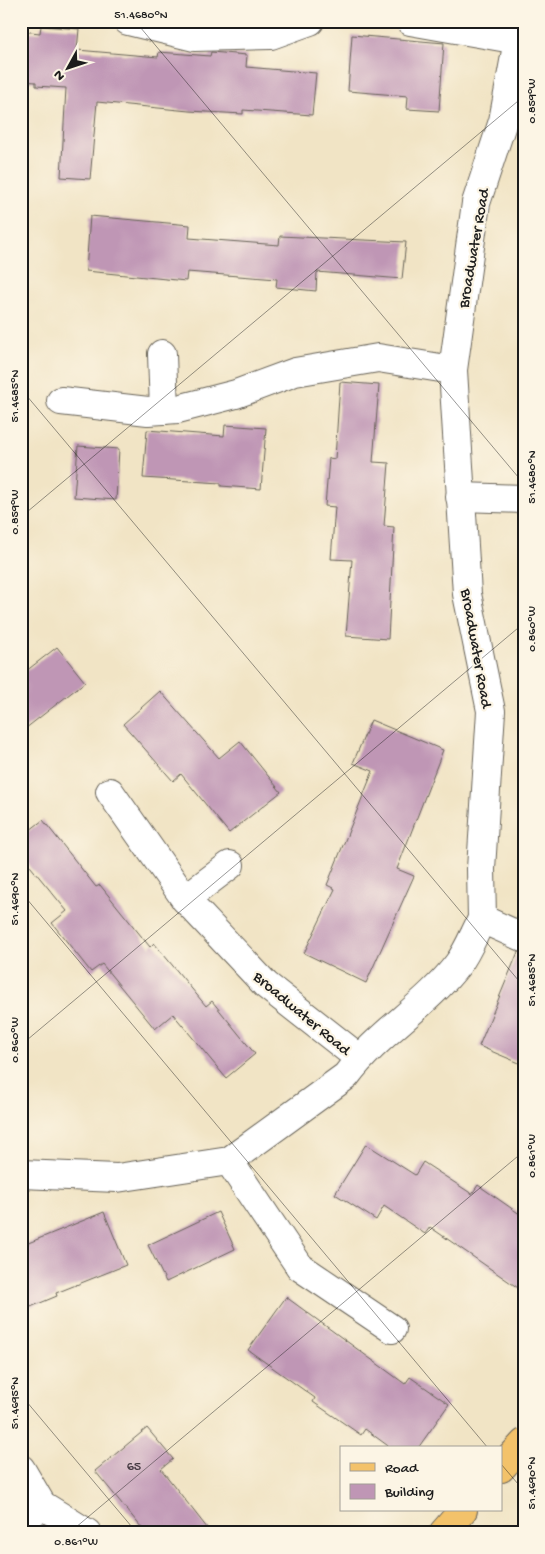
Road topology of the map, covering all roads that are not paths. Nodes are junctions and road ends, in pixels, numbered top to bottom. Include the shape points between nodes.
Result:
1 (128, 21) edge
2 (310, 21) edge
3 (410, 21) edge
4 (521, 40) edge
5 (162, 354) dead end
6 (453, 370) junction
7 (61, 401) dead end
8 (164, 410) junction
9 (460, 497) junction
10 (524, 499) edge
11 (110, 792) dead end
12 (230, 865) dead end
13 (185, 899) junction
14 (482, 919) junction
15 (524, 938) edge
16 (359, 1058) junction
17 (229, 1161) junction
18 (21, 1174) edge
19 (392, 1329) dead end
20 (524, 1443) edge
21 (502, 1467) edge
22 (21, 1469) edge
23 (42, 1504) junction
24 (461, 1512) edge
25 (21, 1522) edge
26 (87, 1533) edge
27 (443, 1533) edge

1 - 2 street via 194,37 271,35
3 - 4 street
4 - 6 street, Broadwater Road via 503,121 476,203
5 - 8 street
6 - 8 street via 378,358 294,372 236,394
6 - 9 street, Broadwater Road
7 - 8 street
9 - 10 street
9 - 14 street, Broadwater Road via 467,594 491,711 481,868
11 - 13 street, Broadwater Road
12 - 13 street
13 - 16 street, Broadwater Road via 266,984
14 - 15 street
14 - 16 street, Broadwater Road via 458,963 425,999
16 - 17 street, Broadwater Road via 346,1076
17 - 18 street, Broadwater Road via 116,1178
17 - 19 street via 300,1267
20 - 21 main road
22 - 23 street
23 - 25 street
23 - 26 street
24 - 27 main road

